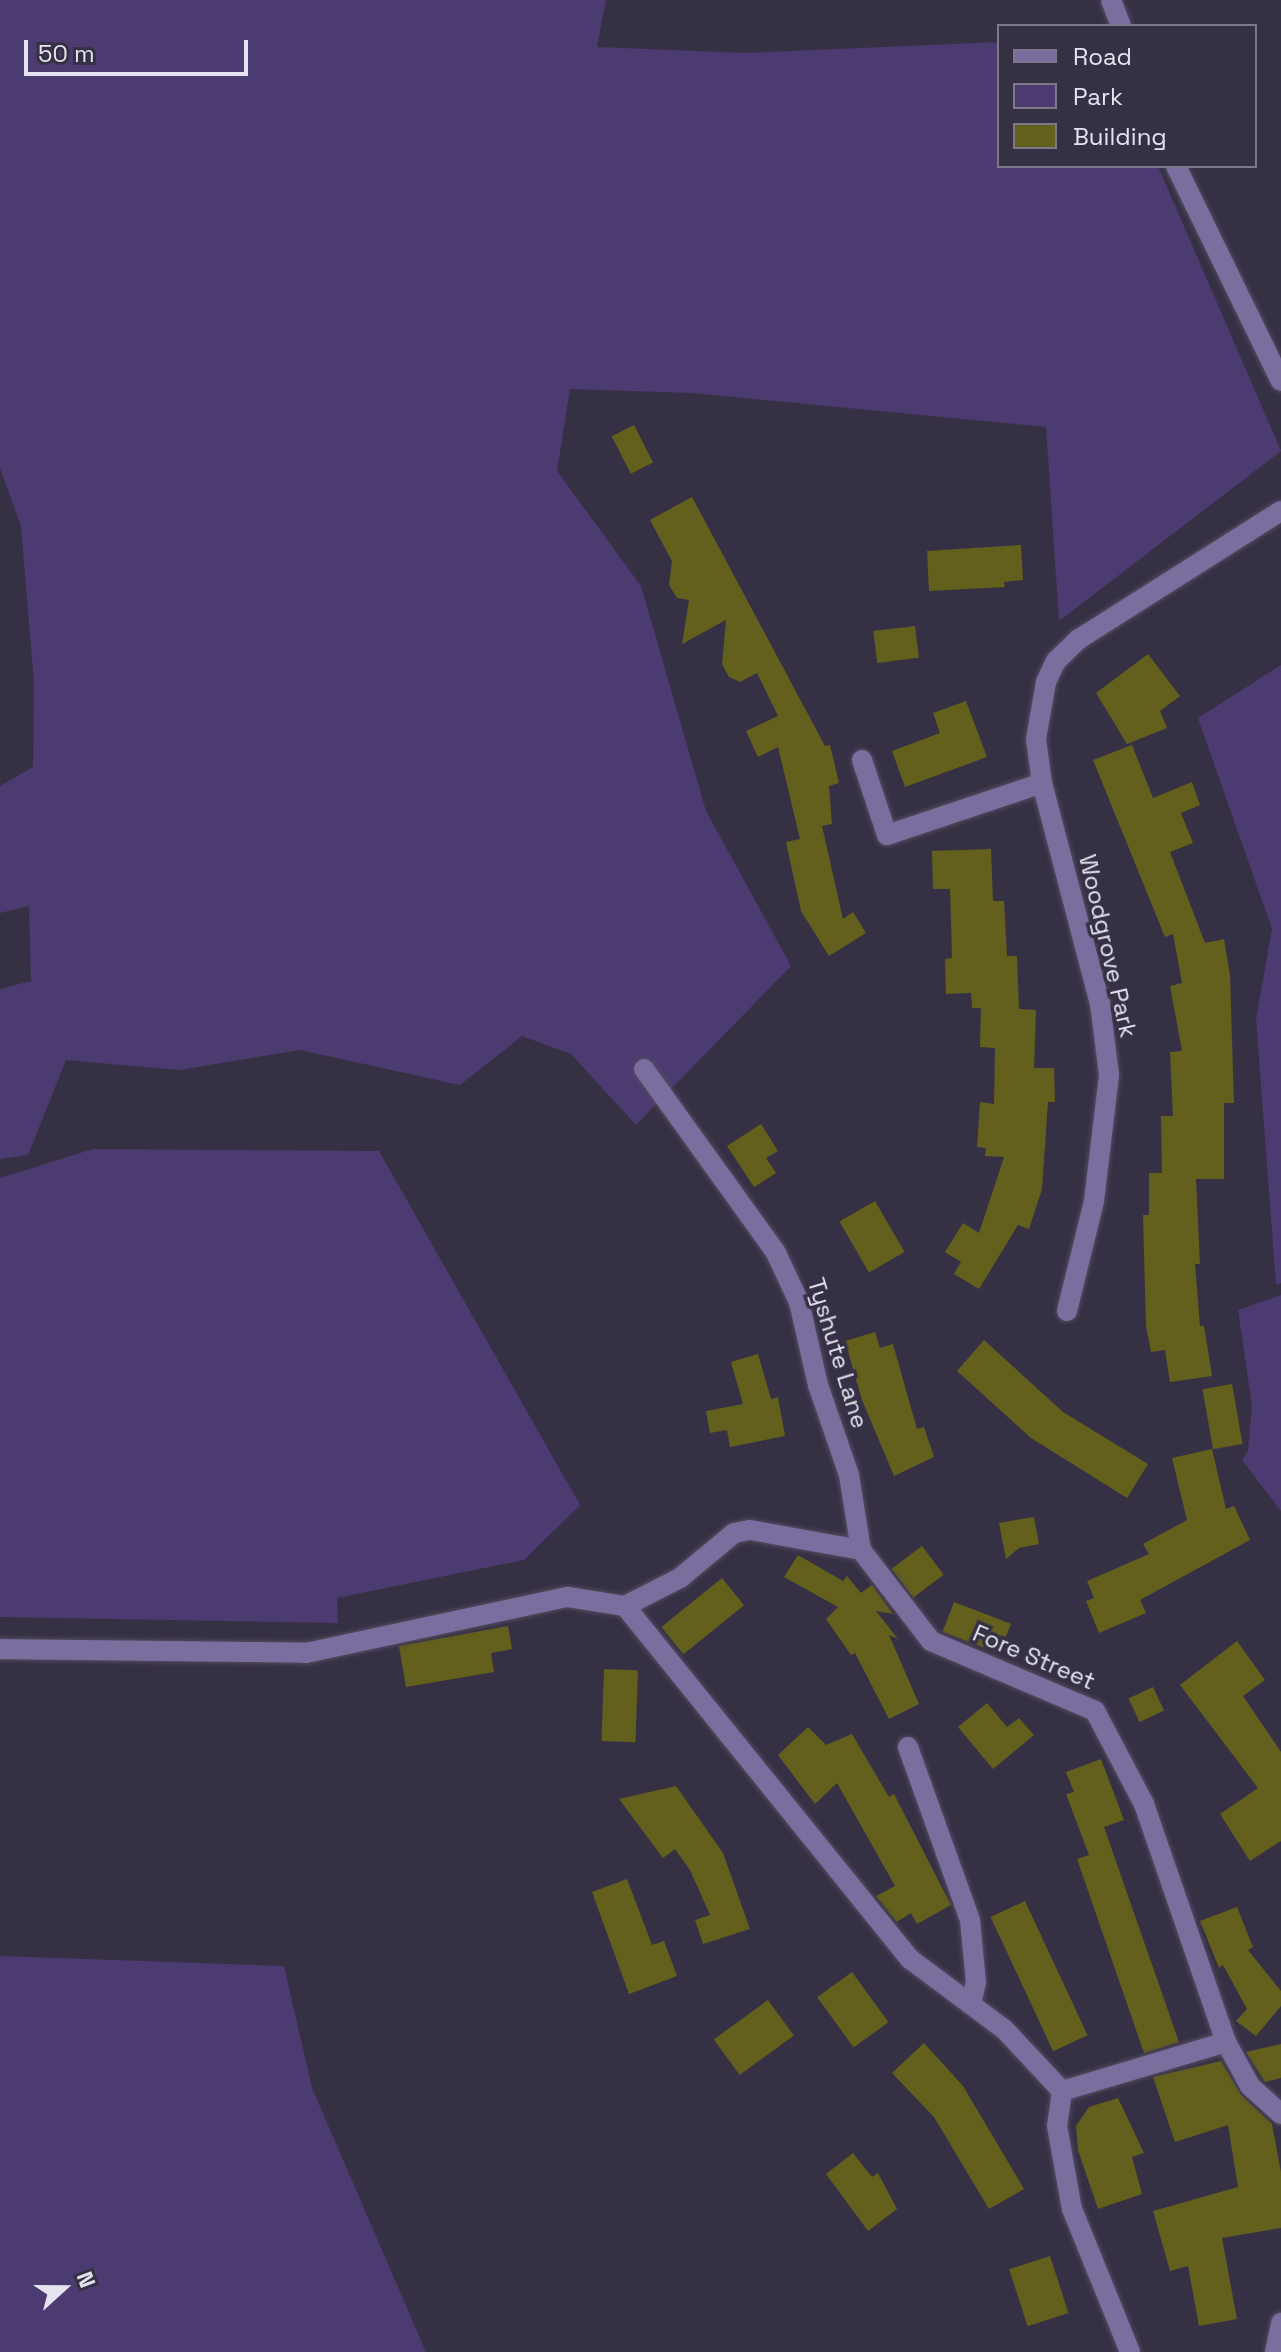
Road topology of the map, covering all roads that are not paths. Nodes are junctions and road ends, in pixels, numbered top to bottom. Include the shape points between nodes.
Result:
1 (1111, 0) edge
2 (1120, 24) edge
3 (1177, 168) edge
4 (1281, 381) edge
5 (1281, 511) edge
6 (862, 760) dead end
7 (1042, 783) junction
8 (644, 1069) dead end
9 (1067, 1311) dead end
10 (861, 1550) junction
11 (625, 1606) junction
12 (0, 1649) edge
13 (908, 1747) dead end
14 (971, 2004) junction
15 (1226, 2042) junction
16 (1062, 2091) junction
17 (1281, 2114) edge
18 (1281, 2323) edge
19 (1130, 2352) edge
20 (1275, 2352) edge

1 - 2 street
3 - 4 street
5 - 7 street, Woodgrove Park via 1079,639 1056,661 1046,682 1036,739
6 - 7 street via 887,835
7 - 9 street, Woodgrove Park via 1100,1004 1109,1075 1094,1201
8 - 10 street, Tyshute Lane via 776,1253 799,1302 818,1385 849,1475
10 - 11 street via 750,1530 734,1533 680,1578
10 - 15 street, Fore Street via 931,1641 1095,1711 1144,1804
11 - 12 street via 568,1597 306,1653
11 - 14 street via 910,1959
13 - 14 street via 970,1920 976,1982
14 - 16 street via 1004,2029
15 - 16 street
15 - 17 street, Fore Street via 1250,2086
16 - 19 street via 1057,2126 1072,2209
18 - 20 street

